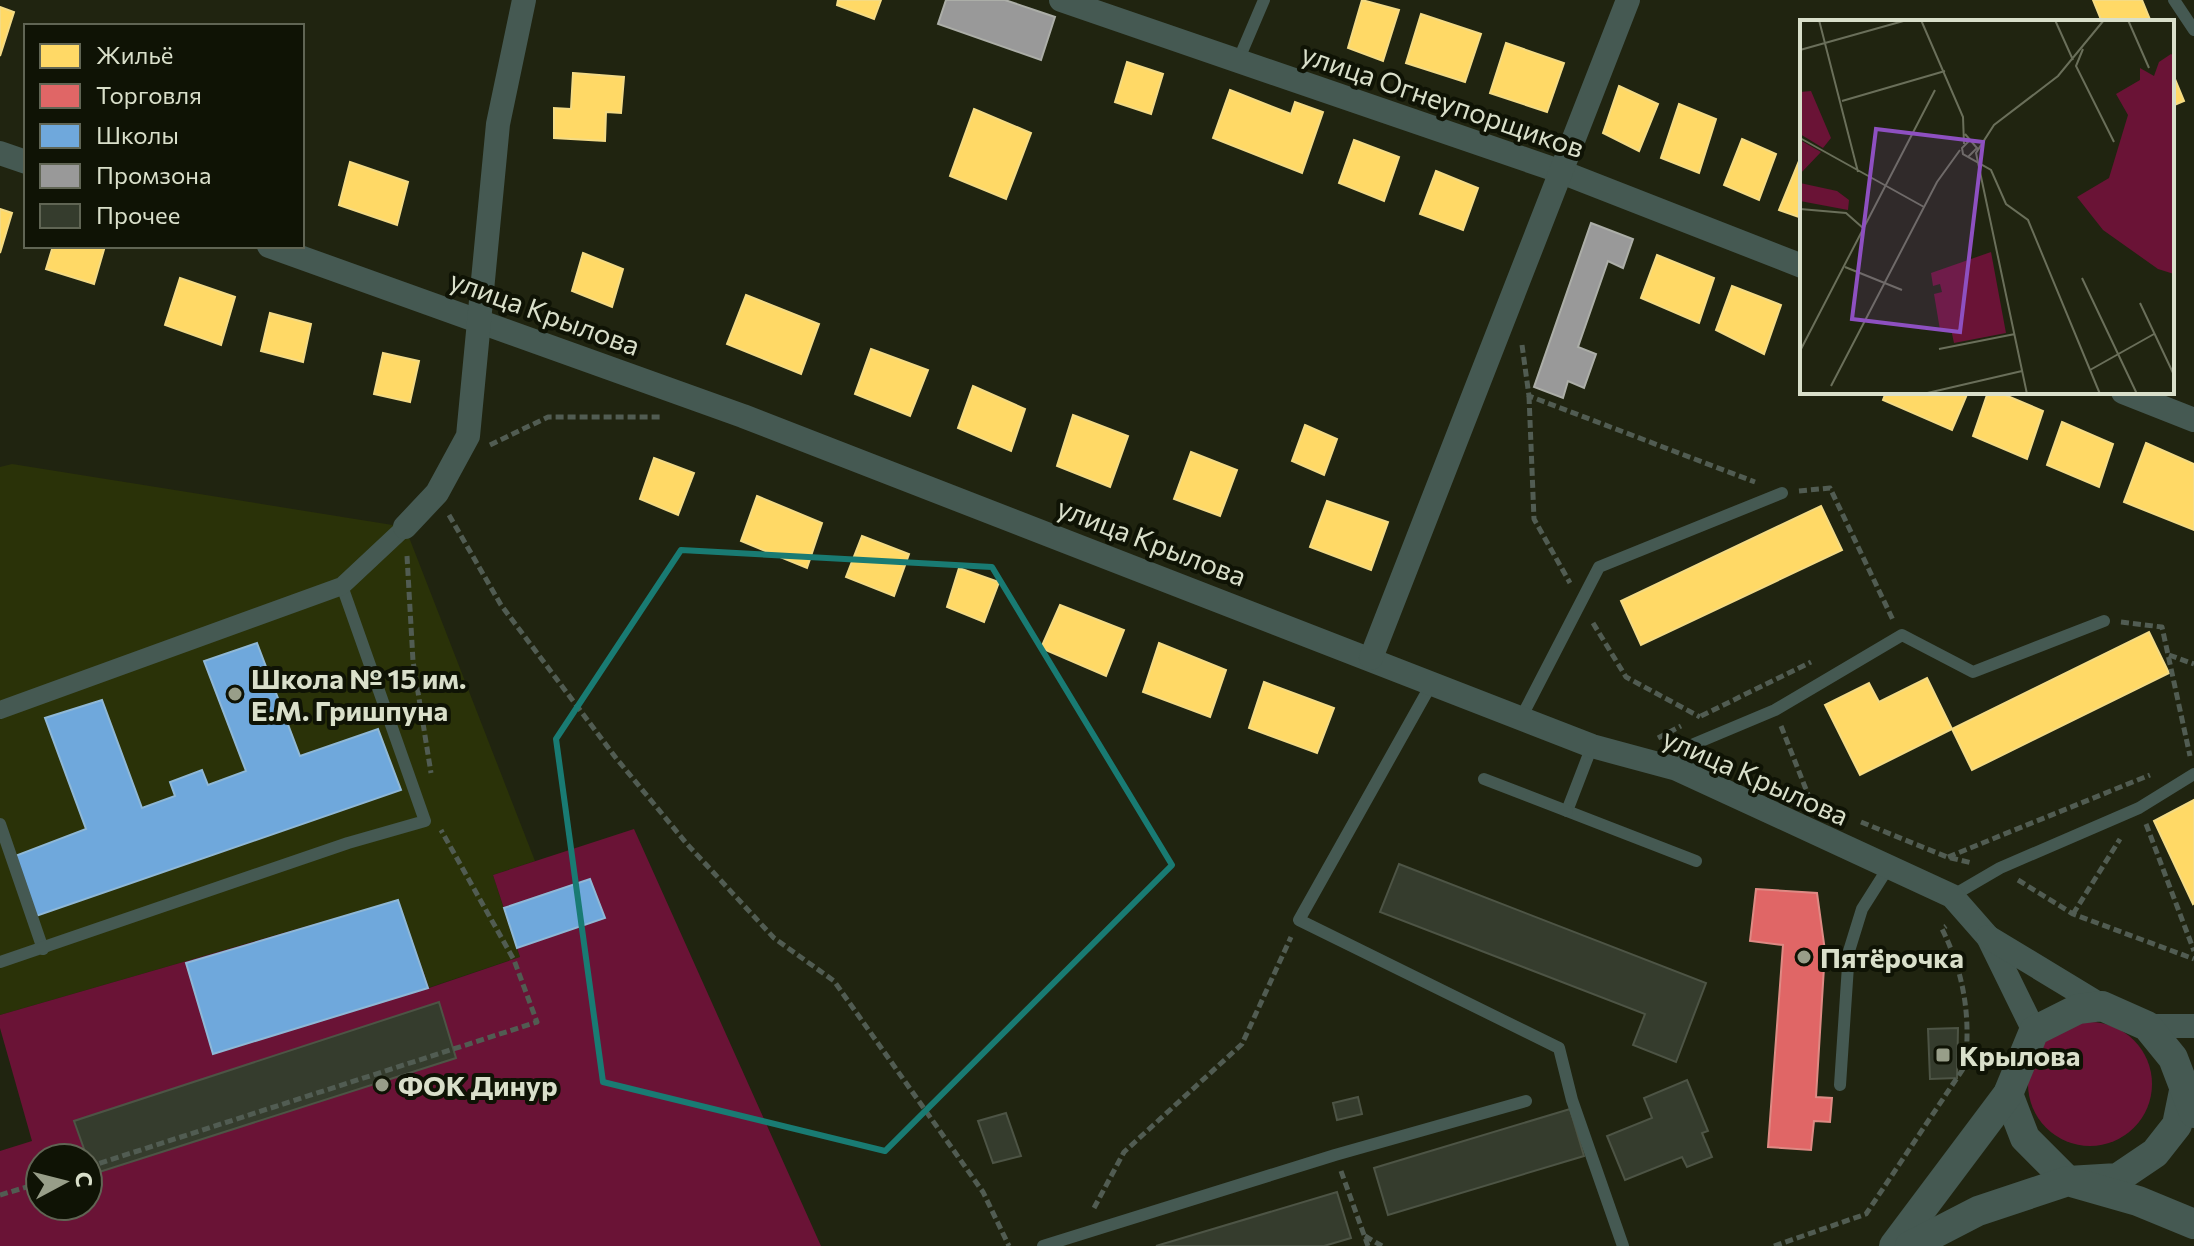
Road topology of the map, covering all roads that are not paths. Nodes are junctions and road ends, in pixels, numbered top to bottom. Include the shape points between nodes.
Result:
1 (524, 0) edge
2 (1061, 0) edge
3 (1264, 0) edge
4 (1628, 0) edge
5 (2174, 0) edge
6 (2194, 30) edge
7 (1238, 61) junction
8 (0, 153) edge
9 (24, 161) edge
10 (1559, 171) junction
11 (275, 248) edge
12 (1800, 265) edge
13 (480, 319) junction
14 (2128, 394) edge
15 (2194, 420) edge
16 (1782, 493) road end
17 (405, 527) joint
18 (342, 586) junction
19 (2104, 621) road end
20 (1371, 658) junction
21 (1432, 683) junction
22 (0, 710) edge
23 (1522, 716) junction
24 (1592, 746) junction
25 (1677, 769) junction
26 (2194, 774) edge
27 (1484, 779) dead end
28 (1567, 811) junction
29 (0, 824) edge
30 (1696, 861) dead end
31 (1888, 868) junction
32 (1959, 903) junction
33 (1988, 937) junction
34 (43, 949) junction
35 (0, 962) edge
36 (2102, 1006) junction
37 (2147, 1026) junction
38 (2194, 1026) edge
39 (2034, 1031) junction
40 (1840, 1085) dead end
41 (2191, 1092) edge
42 (2008, 1094) junction
43 (1526, 1101) dead end
44 (2068, 1181) junction
45 (2194, 1224) edge
46 (1043, 1246) edge
47 (1623, 1246) edge
48 (1894, 1246) edge
49 (1910, 1246) edge

1 - 13 street via 498,124
2 - 7 street, улица Огнеупорщиков
3 - 7 lane
4 - 10 street
5 - 6 lane
7 - 10 street, улица Огнеупорщиков
8 - 9 street
10 - 12 street, улица Огнеупорщиков
10 - 20 street
11 - 13 street, улица Крылова
13 - 17 street via 468,436 437,493
13 - 20 street, улица Крылова
14 - 15 street
16 - 23 lane via 1599,567
17 - 18 street
18 - 22 street
18 - 34 lane via 425,821
19 - 25 lane via 1973,672 1902,635 1775,710 1694,744
20 - 21 street, улица Крылова
21 - 23 street, улица Крылова
21 - 47 lane via 1299,920 1559,1048
23 - 24 street, улица Крылова
24 - 25 street, улица Крылова
24 - 28 lane
25 - 31 street, улица Крылова
26 - 32 lane via 2139,808 2000,868
27 - 28 lane
28 - 30 lane
29 - 34 lane
31 - 32 street, улица Крылова
31 - 40 lane via 1862,909 1849,951
32 - 33 street, улица Крылова
33 - 36 street
33 - 39 street
34 - 35 lane
36 - 37 street
36 - 39 street via 2078,1009
37 - 38 street
37 - 41 street
39 - 42 street
41 - 44 street via 2177,1125 2155,1153 2118,1178
42 - 44 street via 2025,1138
42 - 48 street
43 - 46 lane
44 - 45 street
44 - 49 street via 1978,1211

